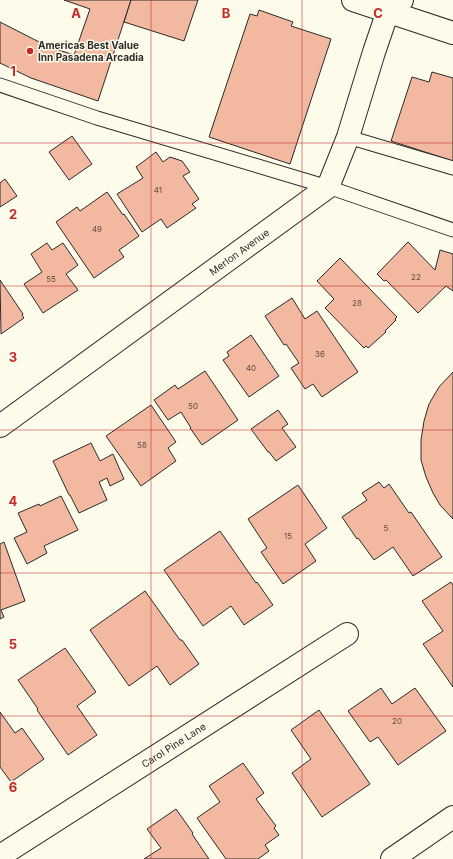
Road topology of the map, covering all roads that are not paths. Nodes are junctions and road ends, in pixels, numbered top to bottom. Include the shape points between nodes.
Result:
1 (353, 0) edge
2 (394, 4) edge
3 (453, 33) edge
4 (0, 86) edge
5 (348, 137) junction
6 (453, 168) edge
7 (328, 187) junction
8 (453, 230) edge
9 (0, 426) edge
10 (347, 634) dead end
11 (453, 817) edge
12 (0, 856) edge
13 (402, 856) edge

1 - 2 street
2 - 3 street
2 - 5 street via 374,52
4 - 7 lane via 97,118
5 - 6 lane
5 - 7 street
7 - 8 lane
7 - 9 street, Merlon Avenue
10 - 12 street, Carol Pine Lane
11 - 13 street

